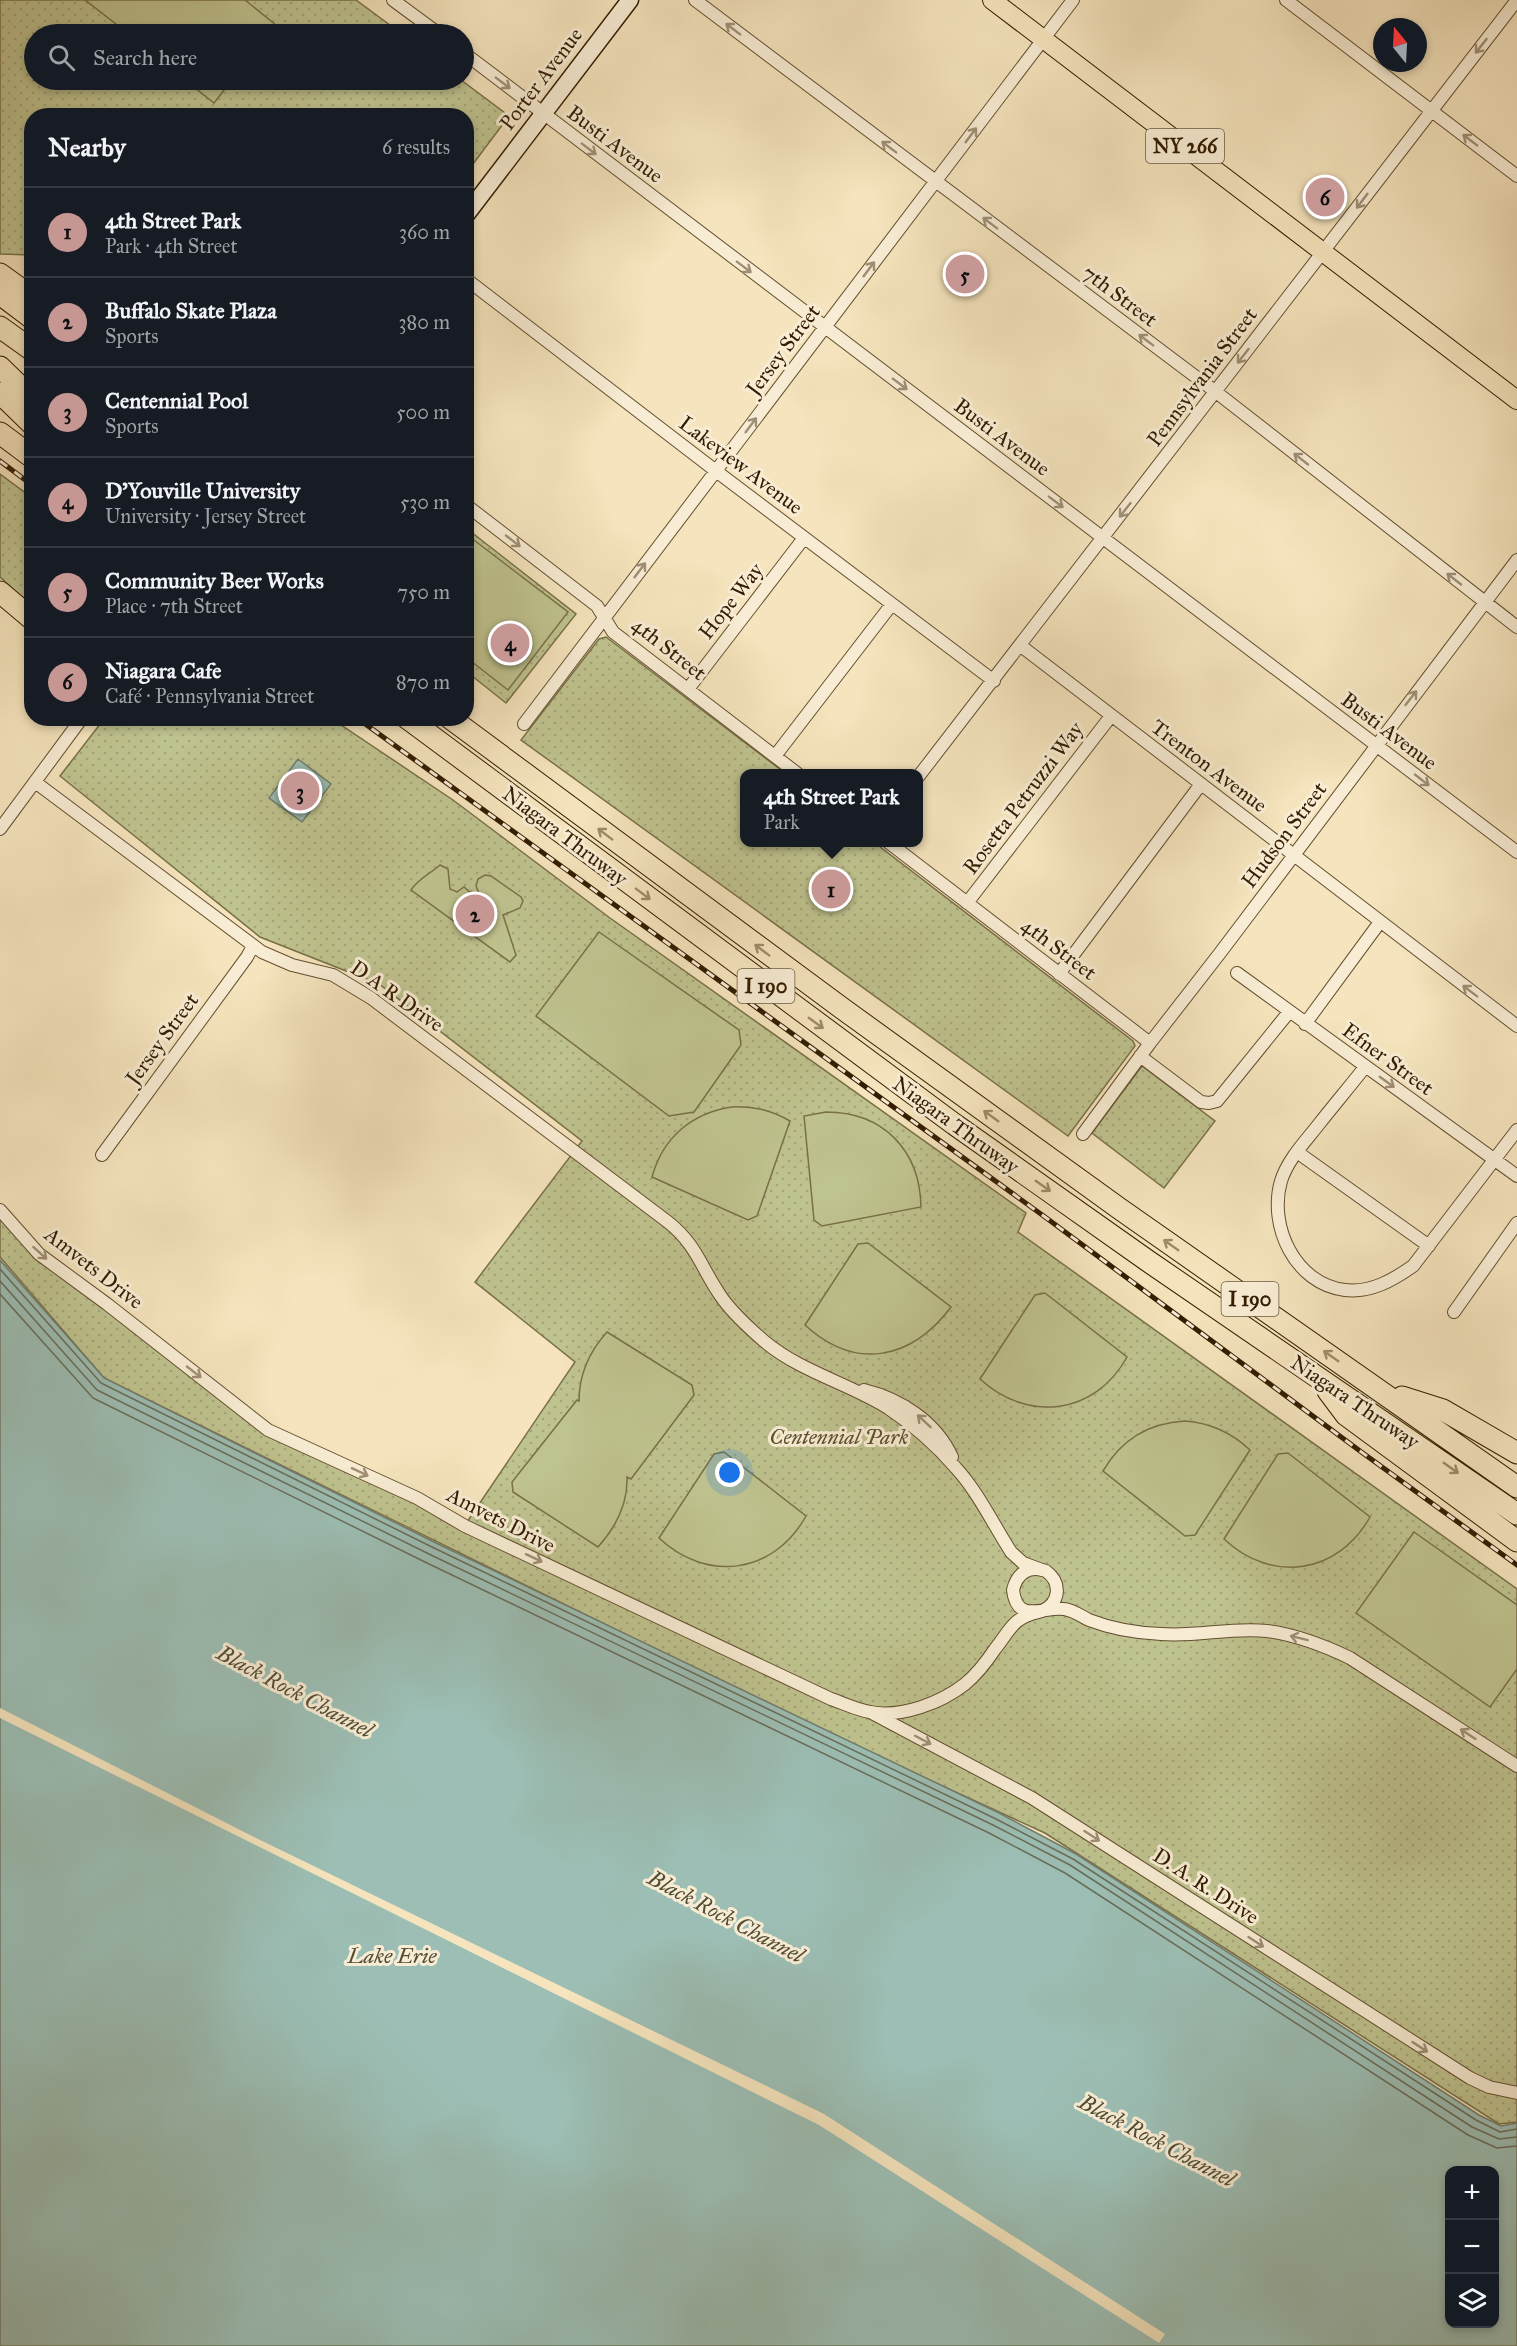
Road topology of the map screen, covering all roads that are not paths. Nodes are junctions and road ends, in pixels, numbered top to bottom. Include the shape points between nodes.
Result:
1 (393, 0) edge
2 (630, 0) edge
3 (695, 0) edge
4 (992, 0) edge
5 (1073, 0) edge
6 (1286, 0) edge
7 (1517, 0) edge
8 (425, 24) edge
9 (1044, 39) junction
10 (474, 61) edge
11 (1432, 111) junction
12 (542, 113) junction
13 (1517, 176) edge
14 (935, 182) junction
15 (474, 204) edge
16 (1323, 253) junction
17 (0, 274) edge
18 (474, 285) edge
19 (24, 291) edge
20 (0, 294) edge
21 (24, 312) edge
22 (0, 327) edge
23 (825, 328) junction
24 (24, 344) edge
25 (0, 367) edge
26 (24, 390) edge
27 (1216, 392) junction
28 (0, 393) edge
29 (1517, 400) edge
30 (24, 416) edge
31 (0, 433) edge
32 (24, 451) edge
33 (716, 471) junction
34 (474, 511) edge
35 (804, 538) junction
36 (1103, 538) junction
37 (1517, 560) edge
38 (0, 592) edge
39 (1485, 603) junction
40 (892, 604) junction
41 (24, 612) edge
42 (605, 617) junction
43 (1517, 627) edge
44 (1020, 646) junction
45 (994, 681) junction
46 (688, 688) junction
47 (1111, 716) junction
48 (524, 724) dead end
49 (76, 726) edge
50 (418, 726) edge
51 (461, 726) edge
52 (1376, 744) junction
53 (775, 756) junction
54 (792, 769) edge
55 (923, 771) edge
56 (35, 782) junction
57 (1201, 784) junction
58 (0, 829) edge
59 (893, 847) edge
60 (1517, 852) edge
61 (1294, 854) junction
62 (967, 903) junction
63 (1380, 922) junction
64 (253, 946) junction
65 (1237, 973) dead end
66 (1059, 974) junction
67 (1289, 1012) junction
68 (1305, 1024) junction
69 (1517, 1026) edge
70 (1150, 1043) junction
71 (1140, 1056) junction
72 (1365, 1067) junction
73 (1517, 1130) edge
74 (1083, 1134) dead end
75 (1297, 1152) junction
76 (102, 1155) dead end
77 (1494, 1159) junction
78 (1517, 1176) edge
79 (0, 1210) edge
80 (1517, 1223) edge
81 (1426, 1249) junction
82 (1454, 1312) dead end
83 (1316, 1376) junction
84 (1379, 1390) junction
85 (1517, 1453) edge
86 (1517, 1487) edge
87 (1517, 1514) edge
88 (1517, 1541) edge
89 (1011, 1552) junction
90 (1042, 1570) junction
91 (1056, 1583) junction
92 (1013, 1592) junction
93 (1072, 1611) junction
94 (1040, 1612) junction
95 (1013, 1623) junction
96 (871, 1713) junction
97 (1517, 1766) edge
98 (1517, 2093) edge

1 - 8 street
2 - 12 street, Porter Avenue
14 -> 3 street, 7th Street
4 - 9 main road, NY 266
5 - 9 street, Jersey Street
6 - 11 street
7 -> 11 street, Pennsylvania Street
14 -> 9 street, Jersey Street
9 - 16 main road, NY 266
10 -> 12 street, Busti Avenue
13 -> 11 street
11 -> 16 street, Pennsylvania Street
12 - 15 street, Porter Avenue
12 -> 23 street, Busti Avenue
23 -> 14 street, Jersey Street
27 -> 14 street, 7th Street
16 -> 27 street, Pennsylvania Street
16 - 29 main road, NY 266
17 - 19 highway
18 - 33 street, Lakeview Avenue
20 - 21 highway
22 - 24 highway
33 -> 23 street, Jersey Street
23 -> 36 street, Busti Avenue
25 - 26 highway
27 -> 36 street, Pennsylvania Street
39 -> 27 street, 7th Street
28 - 30 highway
31 - 32 highway
33 - 35 street, Lakeview Avenue
42 -> 33 street, Jersey Street
34 -> 42 street, 4th Street via 597,606
35 - 40 street, Lakeview Avenue
35 - 46 street, Hope Way
36 - 44 street, Pennsylvania Street
36 - 52 street, Busti Avenue
37 - 39 street, Hudson Street
38 - 41 highway
39 - 43 street, 7th Street
52 -> 39 street, Hudson Street
40 - 45 street, Lakeview Avenue
40 - 53 street
42 - 46 street, 4th Street via 613,632
42 - 48 street, Jersey Street
44 - 45 street, Pennsylvania Street
44 - 47 street, Trenton Avenue
45 - 55 street, Pennsylvania Street
46 - 53 street, 4th Street
47 - 57 street, Trenton Avenue
47 - 62 street, Rosetta Petruzzi Way
49 - 56 street
50 -> 83 highway, Niagara Thruway / I 190 via 945,1117
84 -> 51 highway, Niagara Thruway / I 190 via 843,1009
52 -> 60 street, Busti Avenue
52 - 61 street, Hudson Street
53 - 54 street, 4th Street
56 - 58 street
56 - 64 street, D A R Drive
57 - 61 street, Trenton Avenue
57 - 66 street
59 - 62 street, 4th Street
61 - 63 street, Trenton Avenue
61 - 70 street, Hudson Street
62 - 66 street, 4th Street
63 - 68 street
69 -> 63 street, Trenton Avenue
64 - 76 street, Jersey Street
64 - 89 street, D A R Drive via 273,958 333,975 352,985 684,1234 721,1296 760,1337 805,1368 887,1408 957,1468
65 - 67 street, Efner Street
66 - 70 street, 4th Street
67 - 68 street, Efner Street
67 - 71 street via 1217,1101 1201,1102
68 - 72 street, Efner Street
70 - 71 street, Hudson Street
71 - 74 street, Hudson Street
72 - 75 street
72 -> 77 street, Efner Street
73 - 77 street
75 - 81 street
75 - 81 street via 1285,1169 1278,1206 1284,1240 1292,1256 1317,1280 1346,1290 1364,1289 1393,1280 1413,1266
77 - 78 street, Efner Street
77 - 81 street
79 -> 96 street, Amvets Drive via 39,1254 268,1430 831,1699
80 - 82 street
83 -> 87 highway, Niagara Thruway / I 190
83 - 88 highway via 1346,1415
84 - 85 highway via 1443,1410
84 - 86 highway, Niagara Thruway / I 190
89 - 90 street via 1023,1563
89 - 92 street
90 - 91 street
90 - 92 street via 1023,1572
91 - 93 street via 1063,1602
91 - 94 street via 1054,1602
92 - 94 street via 1023,1609
92 - 95 street
93 - 94 street via 1064,1608
97 -> 93 street via 1350,1658 1321,1644 1266,1631 1189,1635 1138,1632 1109,1627
94 - 95 street via 1024,1615
95 - 96 street, Amvets Drive via 981,1667 946,1696 901,1712
96 -> 98 street, D. A. R. Drive via 1032,1798 1470,2078

